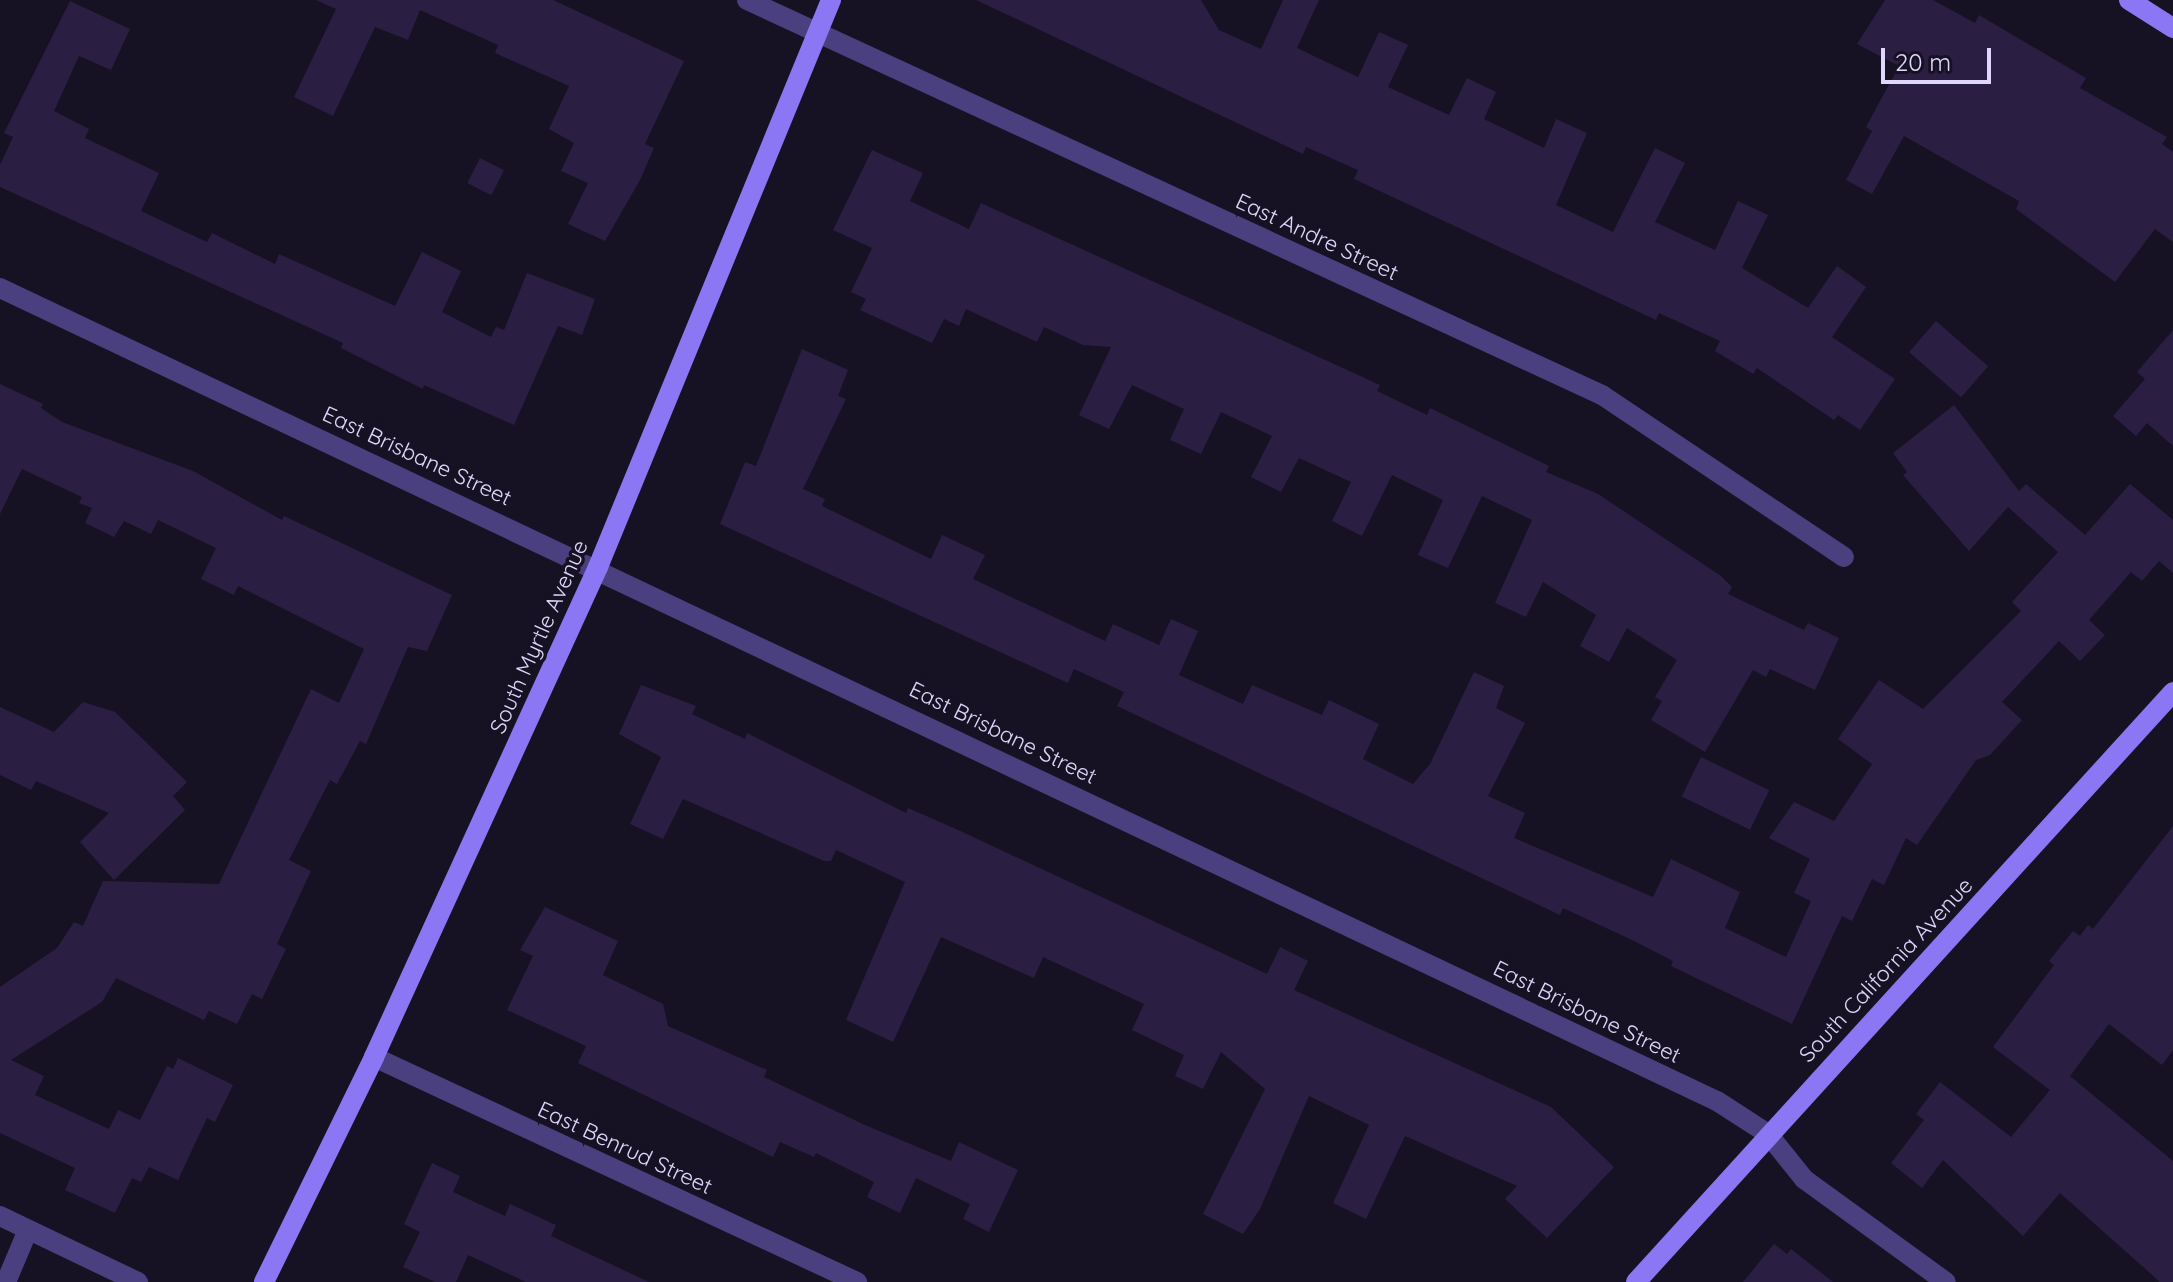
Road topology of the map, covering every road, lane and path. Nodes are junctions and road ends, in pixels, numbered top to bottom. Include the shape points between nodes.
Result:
1 (747, 0) edge
2 (831, 0) edge
3 (2129, 0) edge
4 (2173, 28) edge
5 (819, 34) junction
6 (0, 288) edge
7 (1844, 557) dead end
8 (598, 567) junction
9 (2173, 692) edge
10 (374, 1057) junction
11 (1768, 1134) junction
12 (0, 1216) edge
13 (28, 1230) junction
14 (6, 1282) edge
15 (138, 1282) edge
16 (264, 1282) edge
17 (857, 1282) edge
18 (1636, 1282) edge
19 (1946, 1282) edge

1 - 5 street, East Andre Street
2 - 5 main road, South Myrtle Avenue
3 - 4 main road
5 - 7 street, East Andre Street via 1602,395
5 - 8 main road, South Myrtle Avenue
6 - 8 street, East Brisbane Street
8 - 10 main road, South Myrtle Avenue
8 - 11 street, East Brisbane Street via 1717,1101
9 - 11 main road, South California Avenue
10 - 16 main road, South Myrtle Avenue
10 - 17 street, East Benrud Street
11 - 18 main road, South California Avenue
11 - 19 street, East Brisbane Street via 1804,1179
12 - 13 street
13 - 14 street
13 - 15 street

